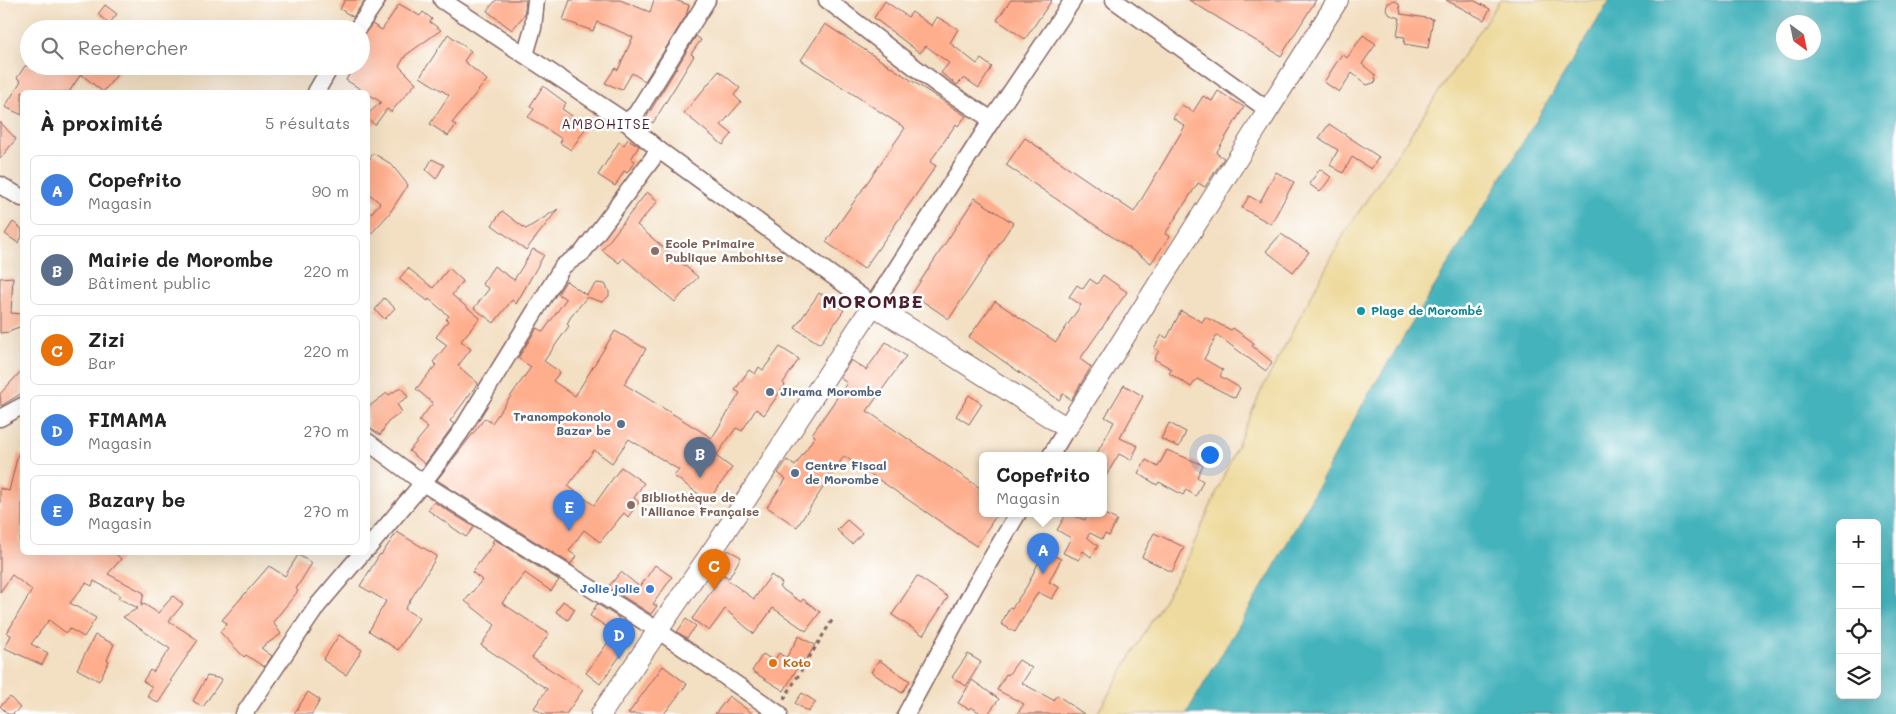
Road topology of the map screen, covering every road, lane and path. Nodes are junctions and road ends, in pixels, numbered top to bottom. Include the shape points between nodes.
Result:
1 (377, 0) edge
2 (442, 0) edge
3 (536, 0) edge
4 (707, 0) edge
5 (827, 0) edge
6 (1073, 0) edge
7 (1114, 0) edge
8 (1338, 0) edge
9 (363, 20) edge
10 (525, 55) junction
11 (326, 75) edge
12 (317, 90) edge
13 (1268, 110) junction
14 (992, 120) junction
15 (626, 122) junction
16 (659, 150) junction
17 (0, 185) edge
18 (20, 197) edge
19 (873, 305) junction
20 (20, 407) edge
21 (0, 418) edge
22 (1067, 428) junction
23 (370, 443) edge
24 (1053, 452) edge
25 (423, 483) junction
26 (1016, 517) edge
27 (370, 546) edge
28 (360, 555) edge
29 (834, 617) dead end
30 (659, 631) junction
31 (777, 713) edge
32 (244, 714) edge
33 (601, 714) edge
34 (906, 714) edge

1 - 9 street
2 - 10 street
3 - 10 street via 533,28
4 - 15 street via 636,114
5 - 14 street via 938,84
6 - 14 street
7 - 13 street
8 - 13 street
10 - 15 street
11 - 12 street
13 - 22 street
14 - 19 street
15 - 16 street
16 - 19 street
16 - 25 street via 582,253 563,266 460,433
17 - 18 street
19 - 22 street
19 - 30 street
20 - 21 street
22 - 24 street
23 - 25 street
25 - 27 street
25 - 30 street
26 - 34 street
28 - 32 street via 318,605
29 - 31 path
30 - 31 street
30 - 33 street

